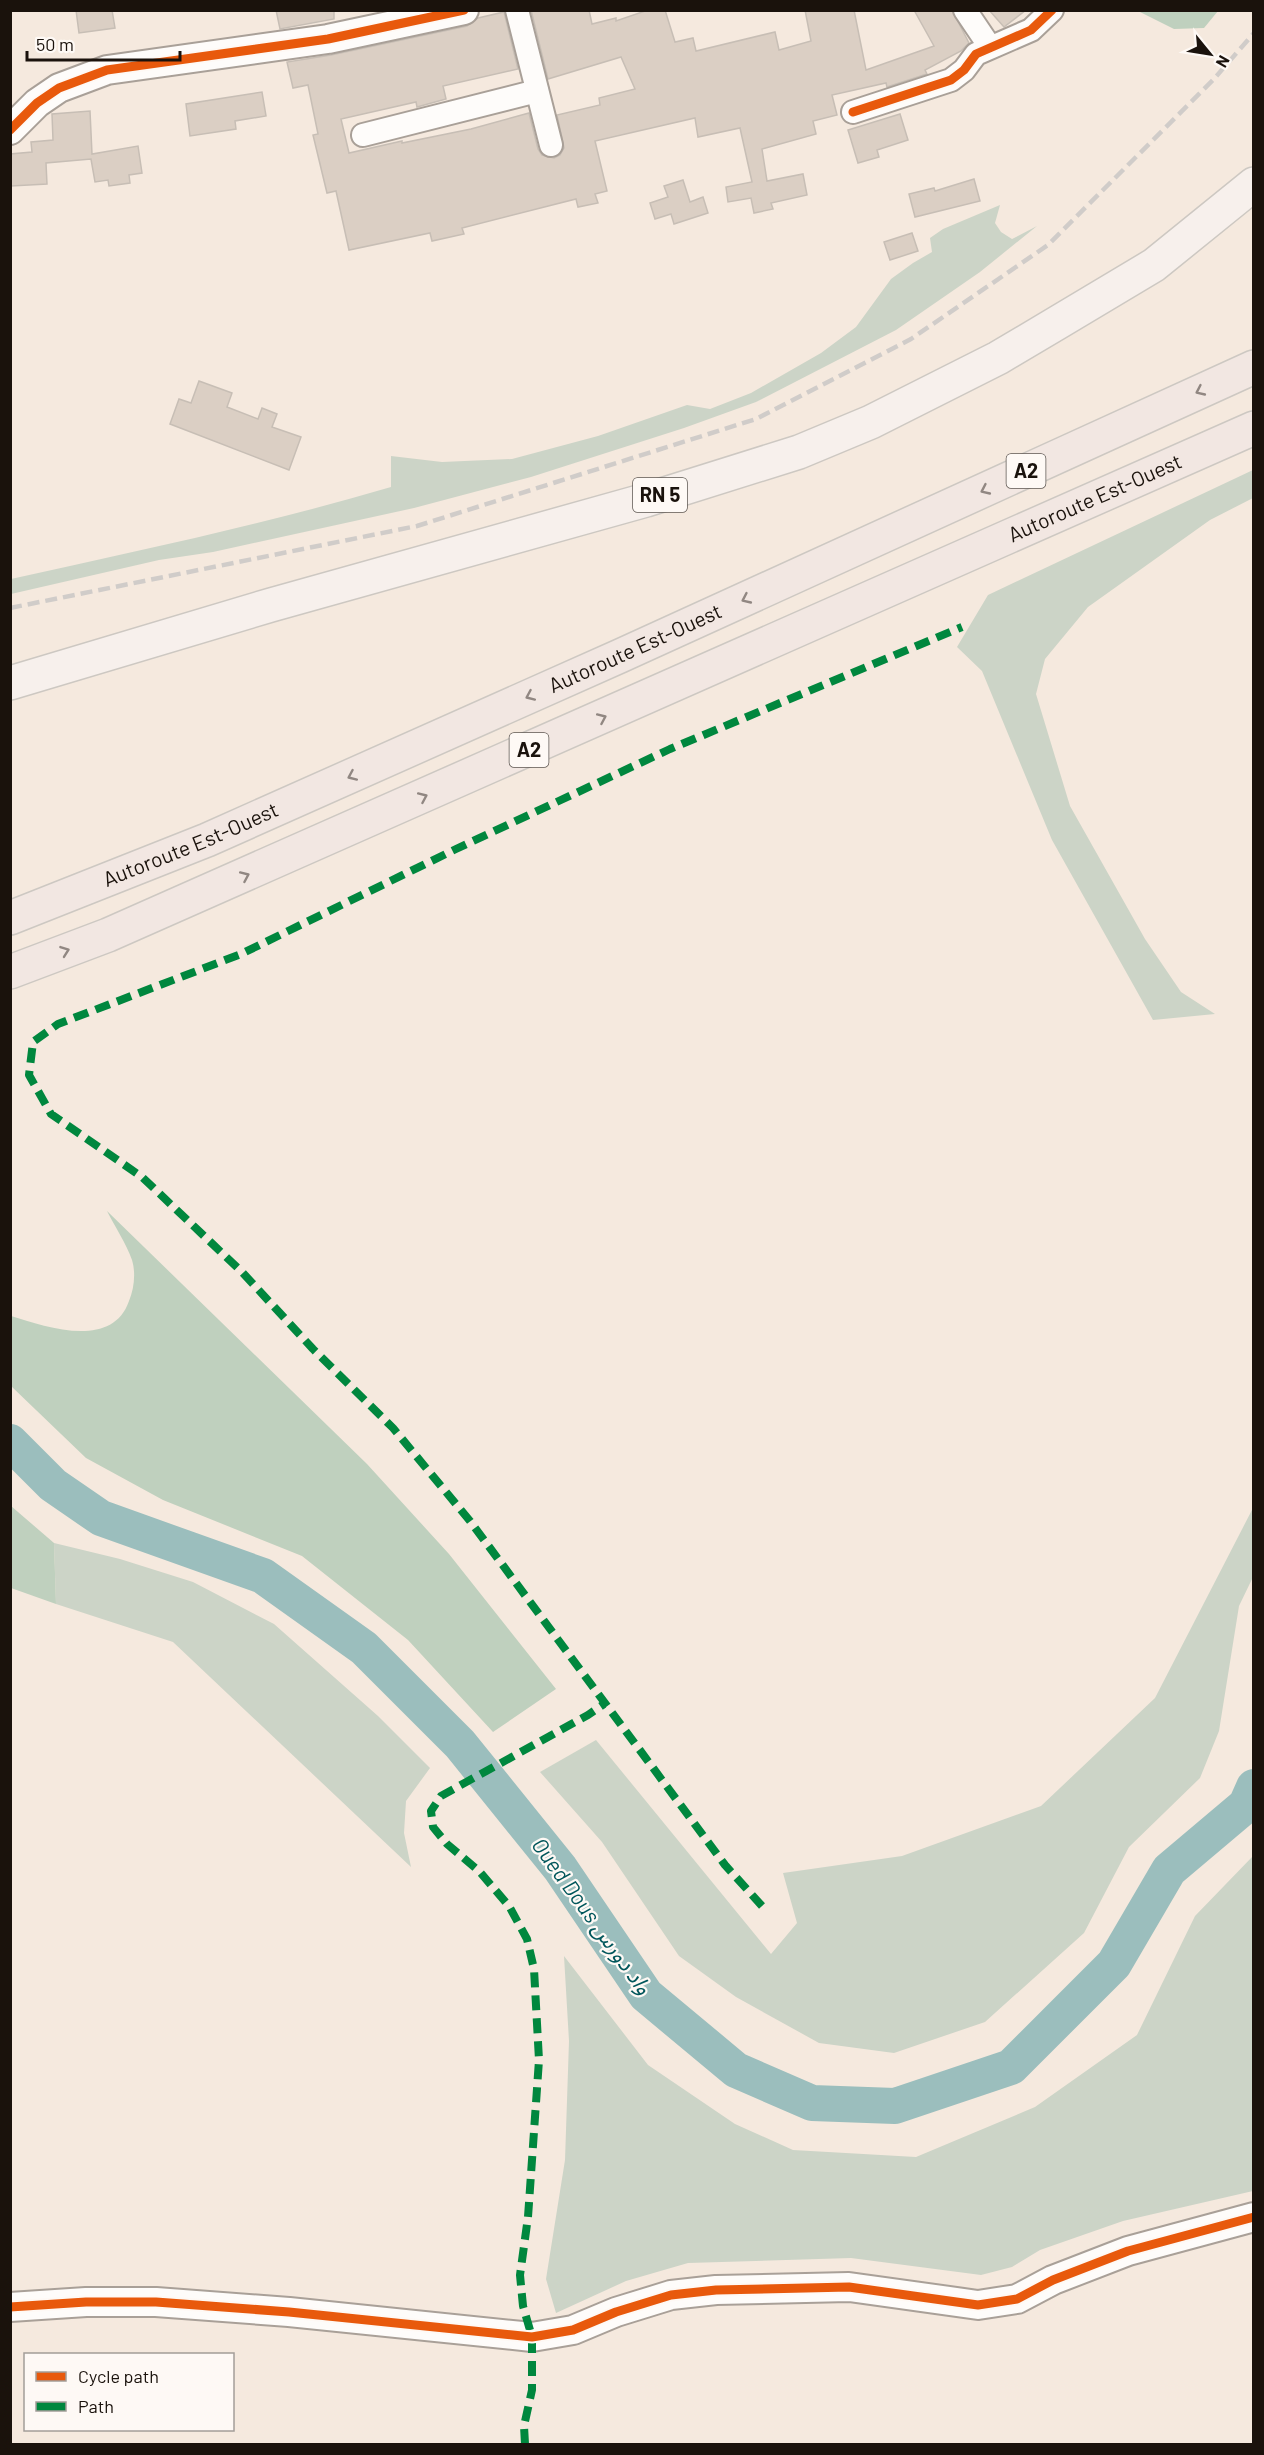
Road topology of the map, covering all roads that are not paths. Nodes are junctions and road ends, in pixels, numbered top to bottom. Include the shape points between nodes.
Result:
1 (464, 10) edge
2 (517, 10) edge
3 (965, 10) edge
4 (1052, 10) edge
5 (990, 47) junction
6 (537, 91) junction
7 (853, 112) dead end
8 (10, 130) edge
9 (363, 135) dead end
10 (551, 145) dead end
11 (1254, 184) edge
12 (1254, 367) edge
13 (1254, 428) edge
14 (10, 683) edge
15 (10, 918) edge
16 (10, 972) edge
17 (1254, 2217) edge
18 (10, 2307) edge

1 - 8 street via 328,39 106,70 59,88
2 - 6 street
3 - 5 street
4 - 5 street via 1031,30
5 - 7 street via 976,54 951,80
6 - 9 street
6 - 10 street
11 - 14 main road, RN 5 via 1154,265 1018,346 871,422 799,452 646,500 271,604
12 -> 15 highway, Autoroute Est-Ouest / A2 via 218,836
16 -> 13 highway, Autoroute Est-Ouest / A2 via 119,931
17 - 18 street via 1128,2251 1053,2280 1017,2299 978,2305 849,2287 716,2290 671,2295 573,2330 532,2337 156,2302

